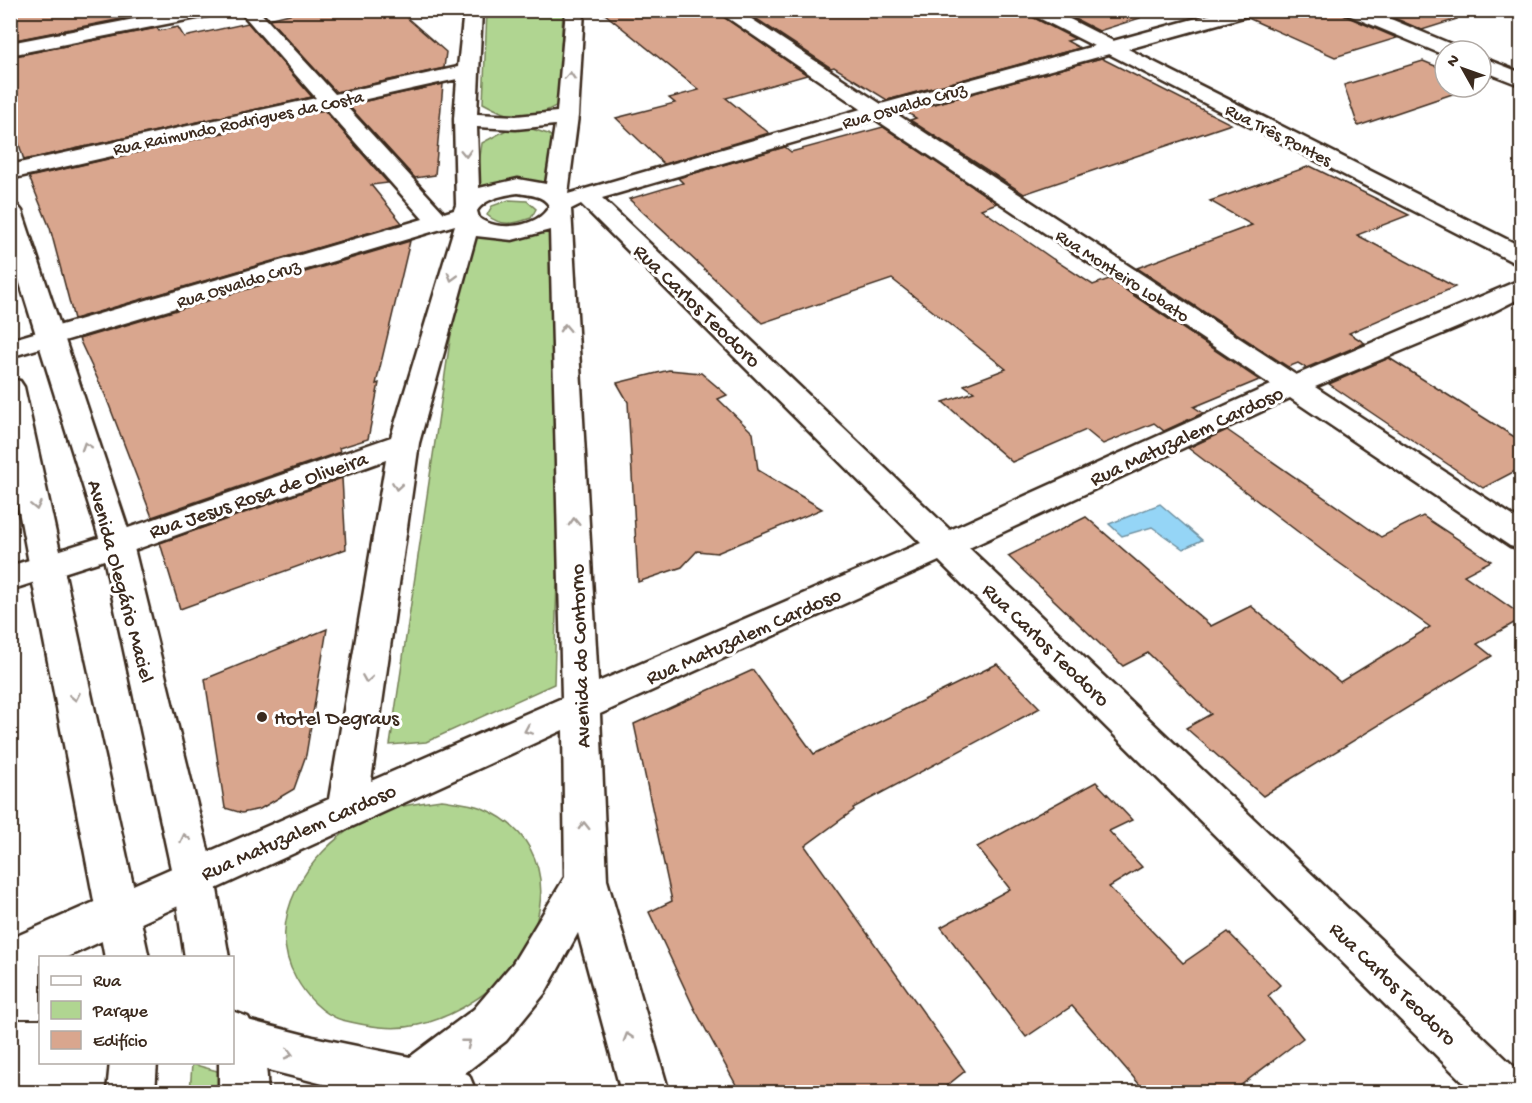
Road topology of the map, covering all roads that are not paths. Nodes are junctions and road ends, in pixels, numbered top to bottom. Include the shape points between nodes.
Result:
1 (212, 10) edge
2 (248, 10) edge
3 (473, 10) edge
4 (575, 10) edge
5 (724, 10) edge
6 (1037, 10) edge
7 (1248, 10) edge
8 (1352, 10) edge
9 (1433, 44) edge
10 (1110, 48) junction
11 (10, 49) edge
12 (1493, 68) edge
13 (466, 71) junction
14 (1521, 80) edge
15 (329, 101) junction
16 (875, 112) junction
17 (567, 116) junction
18 (465, 119) junction
19 (10, 172) edge
20 (566, 202) junction
21 (10, 211) edge
22 (460, 216) junction
23 (1521, 257) edge
24 (1521, 287) edge
25 (52, 339) junction
26 (10, 349) edge
27 (1293, 386) junction
28 (10, 387) edge
29 (404, 443) junction
30 (1521, 538) edge
31 (117, 544) junction
32 (946, 545) junction
33 (49, 566) junction
34 (10, 578) edge
35 (581, 707) junction
36 (347, 809) junction
37 (194, 878) junction
38 (586, 880) junction
39 (118, 911) junction
40 (58, 956) edge
41 (127, 956) edge
42 (207, 956) edge
43 (39, 971) edge
44 (24, 982) edge
45 (238, 1056) edge
46 (425, 1089) edge
47 (645, 1092) edge
48 (1506, 1092) edge

1 - 11 street
2 - 15 street
3 - 13 street
17 -> 4 street, Avenida do Contorno
5 - 16 street, Rua Monteiro Lobato
6 - 10 street, Rua Três Pontes
7 - 10 street, Rua Osvaldo Cruz
8 - 9 street
10 - 16 street, Rua Osvaldo Cruz
10 - 23 street, Rua Três Pontes
12 - 14 street
13 - 15 street, Rua Raimundo Rodrigues da Costa
13 - 18 street
15 - 19 street, Rua Raimundo Rodrigues da Costa
15 - 22 street
16 - 20 street, Rua Osvaldo Cruz
16 - 27 street, Rua Monteiro Lobato
17 - 18 street via 537,123 504,124
17 - 20 street, Avenida do Contorno
18 -> 22 street
20 - 22 street, Rua Osvaldo Cruz via 533,187 502,188 476,198
20 - 22 street, Rua Osvaldo Cruz via 546,225 518,233 487,232
20 - 32 street, Rua Carlos Teodoro
35 -> 20 street, Avenida do Contorno
21 - 25 street, Avenida Olegário Maciel
22 - 25 street, Rua Osvaldo Cruz
22 -> 29 street
24 - 27 street, Rua Matuzalem Cardoso via 1476,310
25 - 26 street, Rua Osvaldo Cruz
31 -> 25 street, Avenida Olegário Maciel
27 - 30 street, Rua Monteiro Lobato
27 - 32 street, Rua Matuzalem Cardoso
28 -> 33 street
29 - 31 street, Rua Jesus Rosa de Oliveira
29 -> 36 street
31 - 33 street, Rua Jesus Rosa de Oliveira
37 -> 31 street, Avenida Olegário Maciel
32 - 35 street, Rua Matuzalem Cardoso
32 - 48 street, Rua Carlos Teodoro
33 - 34 street, Rua Jesus Rosa de Oliveira
33 -> 39 street
35 -> 36 street, Rua Matuzalem Cardoso
38 -> 35 street, Avenida do Contorno
36 - 37 street, Rua Matuzalem Cardoso
37 - 39 street, Rua Matuzalem Cardoso
37 - 42 street, Avenida Olegário Maciel
46 -> 38 street via 490,1025 529,978
47 -> 38 street, Avenida do Contorno
39 - 40 street, Rua Matuzalem Cardoso
39 - 41 street
43 - 44 street, Rua Matuzalem Cardoso
45 -> 46 street via 313,1060

